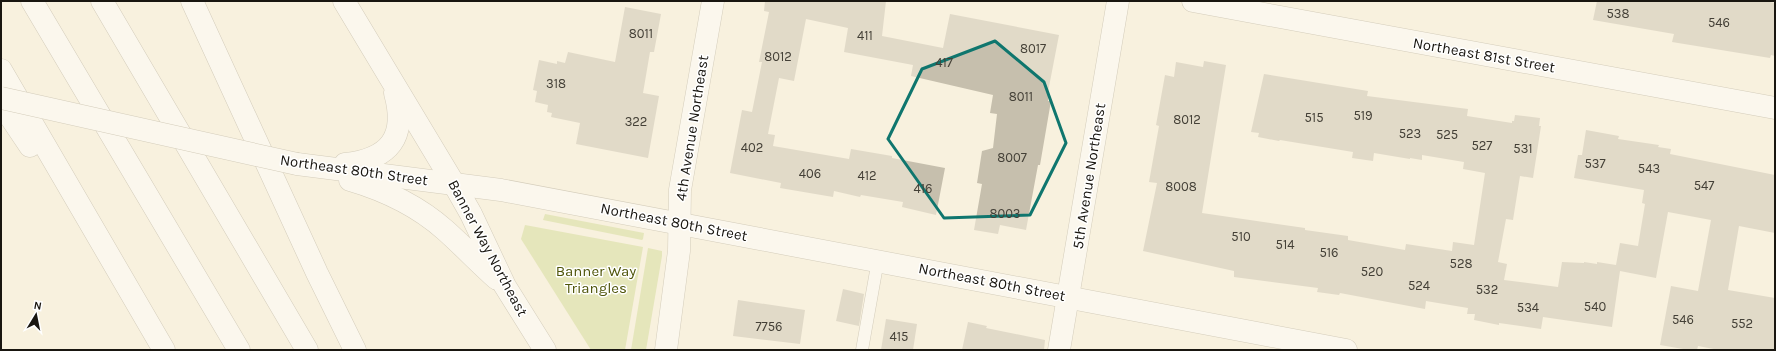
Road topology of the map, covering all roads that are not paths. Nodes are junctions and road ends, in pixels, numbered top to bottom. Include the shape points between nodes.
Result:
1 (32, 1) edge
2 (102, 1) edge
3 (192, 1) edge
4 (344, 1) edge
5 (713, 1) edge
6 (1118, 1) edge
7 (1193, 1) edge
8 (1, 70) edge
9 (392, 82) junction
10 (1, 98) edge
11 (1, 103) edge
12 (1775, 108) edge
13 (297, 164) junction
14 (454, 184) junction
15 (680, 222) junction
16 (878, 260) junction
17 (505, 286) junction
18 (1069, 297) junction
19 (144, 316) junction
20 (164, 350) edge
21 (239, 350) edge
22 (306, 350) edge
23 (355, 350) edge
24 (545, 350) edge
25 (666, 350) edge
26 (862, 350) edge
27 (1059, 350) edge
28 (1346, 350) edge

1 - 21 main road
2 - 22 main road
3 - 23 main road
4 - 9 main road, Banner Way Northeast
5 - 15 main road, 4th Avenue Northeast via 680,190
6 - 18 main road, 5th Avenue Northeast
7 - 12 main road, Northeast 81st Street
8 - 19 main road
9 - 13 main road via 399,121 396,134 387,150 371,160 346,164
9 - 14 main road, Banner Way Northeast
10 - 13 main road, Northeast 80th Street, bridge
11 - 19 main road
13 - 14 main road, Northeast 80th Street
13 - 17 main road via 369,186 408,204 444,229
14 - 15 main road, Northeast 80th Street via 502,190
14 - 17 main road, Banner Way Northeast
15 - 16 main road, Northeast 80th Street
15 - 25 main road, 4th Avenue Northeast via 679,255
16 - 18 main road, Northeast 80th Street
16 - 26 lane
17 - 24 main road, Banner Way Northeast
18 - 27 main road, 5th Avenue Northeast
18 - 28 main road, Northeast 80th Street
19 - 20 main road

